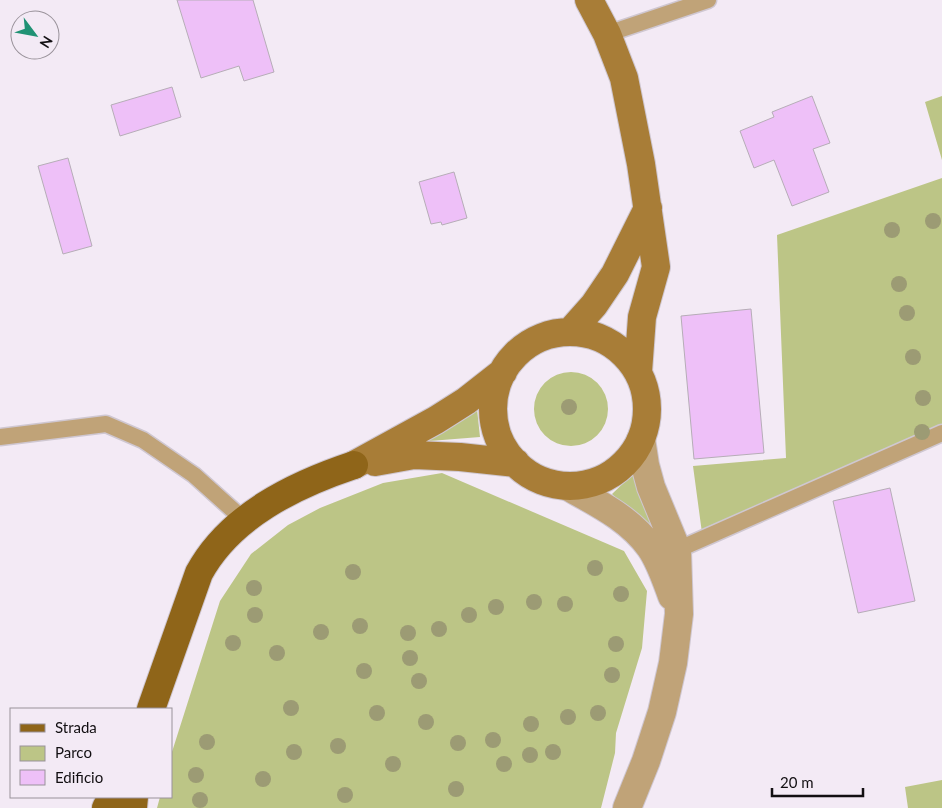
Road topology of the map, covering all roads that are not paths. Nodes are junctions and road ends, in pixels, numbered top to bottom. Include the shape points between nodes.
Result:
1 (590, 0) edge
2 (708, 0) edge
3 (607, 34) junction
4 (648, 208) junction
5 (570, 332) junction
6 (503, 372) junction
7 (638, 372) junction
8 (942, 433) edge
9 (0, 437) edge
10 (641, 439) junction
11 (516, 463) junction
12 (354, 465) junction
13 (567, 486) junction
14 (244, 520) junction
15 (677, 550) junction
16 (678, 614) junction
17 (151, 708) edge
18 (627, 808) edge

1 - 3 main road
2 - 3 lane
3 - 4 main road via 624,78
4 - 5 main road via 615,274
4 - 7 main road via 656,267 642,317
5 - 6 main road via 549,334 530,342
5 - 7 main road via 590,334 609,342 626,355
6 - 11 main road via 494,395 494,420 502,443
6 - 12 main road via 436,420
7 - 10 main road via 646,394
8 - 15 lane
9 - 14 lane via 106,424 143,440 194,475
10 - 13 main road via 628,459 611,474 590,483
10 - 15 street via 651,487
11 - 12 main road via 414,455
11 - 13 main road via 539,479
12 - 14 main road via 316,478
13 - 16 street via 616,514 651,548
14 - 17 main road via 218,545 199,573
15 - 16 street
16 - 18 street via 673,663 662,712

